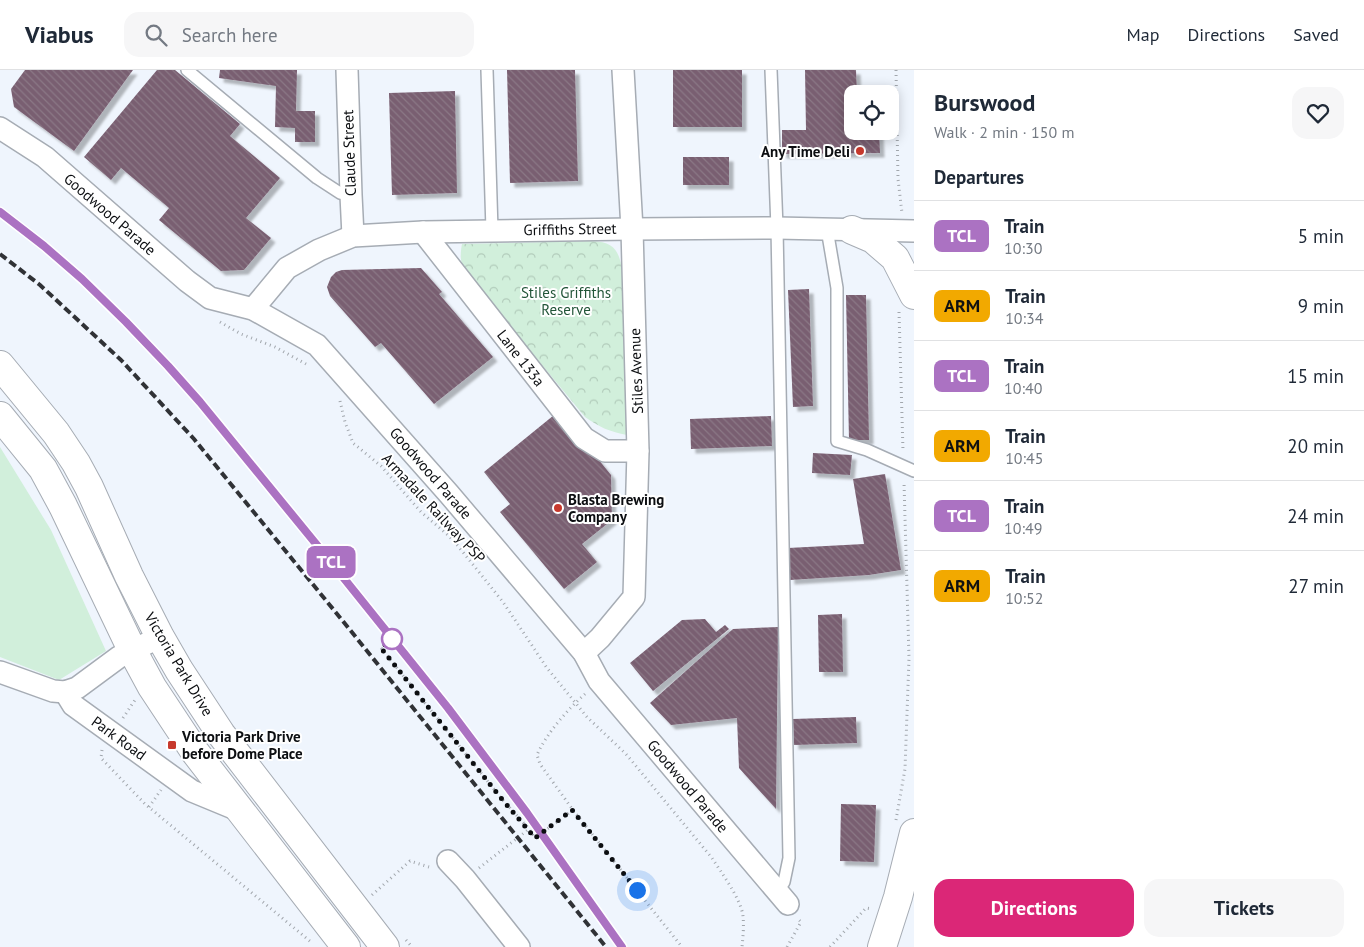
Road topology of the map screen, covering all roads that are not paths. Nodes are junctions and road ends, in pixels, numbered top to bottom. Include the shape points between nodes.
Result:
1 (347, 70) edge
2 (487, 70) edge
3 (623, 70) edge
4 (771, 70) edge
5 (193, 72) edge
6 (0, 128) edge
7 (350, 195) junction
8 (777, 228) junction
9 (632, 229) junction
10 (492, 230) junction
11 (840, 230) junction
12 (914, 231) edge
13 (423, 232) junction
14 (353, 236) junction
15 (907, 302) edge
16 (253, 309) junction
17 (0, 364) edge
18 (0, 416) edge
19 (638, 451) junction
20 (909, 468) edge
21 (160, 637) junction
22 (132, 650) junction
23 (584, 653) junction
24 (0, 672) edge
25 (65, 692) junction
26 (238, 810) junction
27 (904, 829) edge
28 (448, 860) dead end
29 (783, 898) joint
30 (395, 943) edge
31 (346, 947) edge
32 (519, 947) edge
33 (882, 947) edge

1 - 7 street, Claude Street
2 - 10 lane
3 - 9 street, Stiles Avenue
4 - 8 lane
5 - 7 lane via 318,178 340,194
6 - 16 street, Goodwood Parade via 45,157 210,298
7 - 14 street, Claude Street
8 - 9 street, Griffiths Street
8 - 11 street, Griffiths Street
8 - 29 lane via 789,858
9 - 10 street, Griffiths Street
9 - 19 street, Stiles Avenue
10 - 13 street, Griffiths Street
11 - 12 street, Griffiths Street
11 - 15 main road via 873,239 895,258
11 - 20 lane via 837,442 867,450
13 - 14 street, Griffiths Street
13 - 19 street, Lane 133a via 584,438 605,451
14 - 16 street, Griffiths Street via 287,268
16 - 23 street, Goodwood Parade via 317,345
17 - 21 main road, Victoria Park Drive via 76,463
18 - 22 main road, Victoria Park Drive via 51,484
19 - 23 street, Stiles Avenue via 634,598
21 - 22 street
21 - 30 main road, Victoria Park Drive via 220,734
22 - 25 street via 77,688
22 - 26 main road, Victoria Park Drive via 195,752
23 - 29 street, Goodwood Parade via 599,681
24 - 25 street
25 - 26 street, Park Road via 73,705 192,791
26 - 31 main road, Victoria Park Drive
27 - 33 main road via 898,897
28 - 32 street

